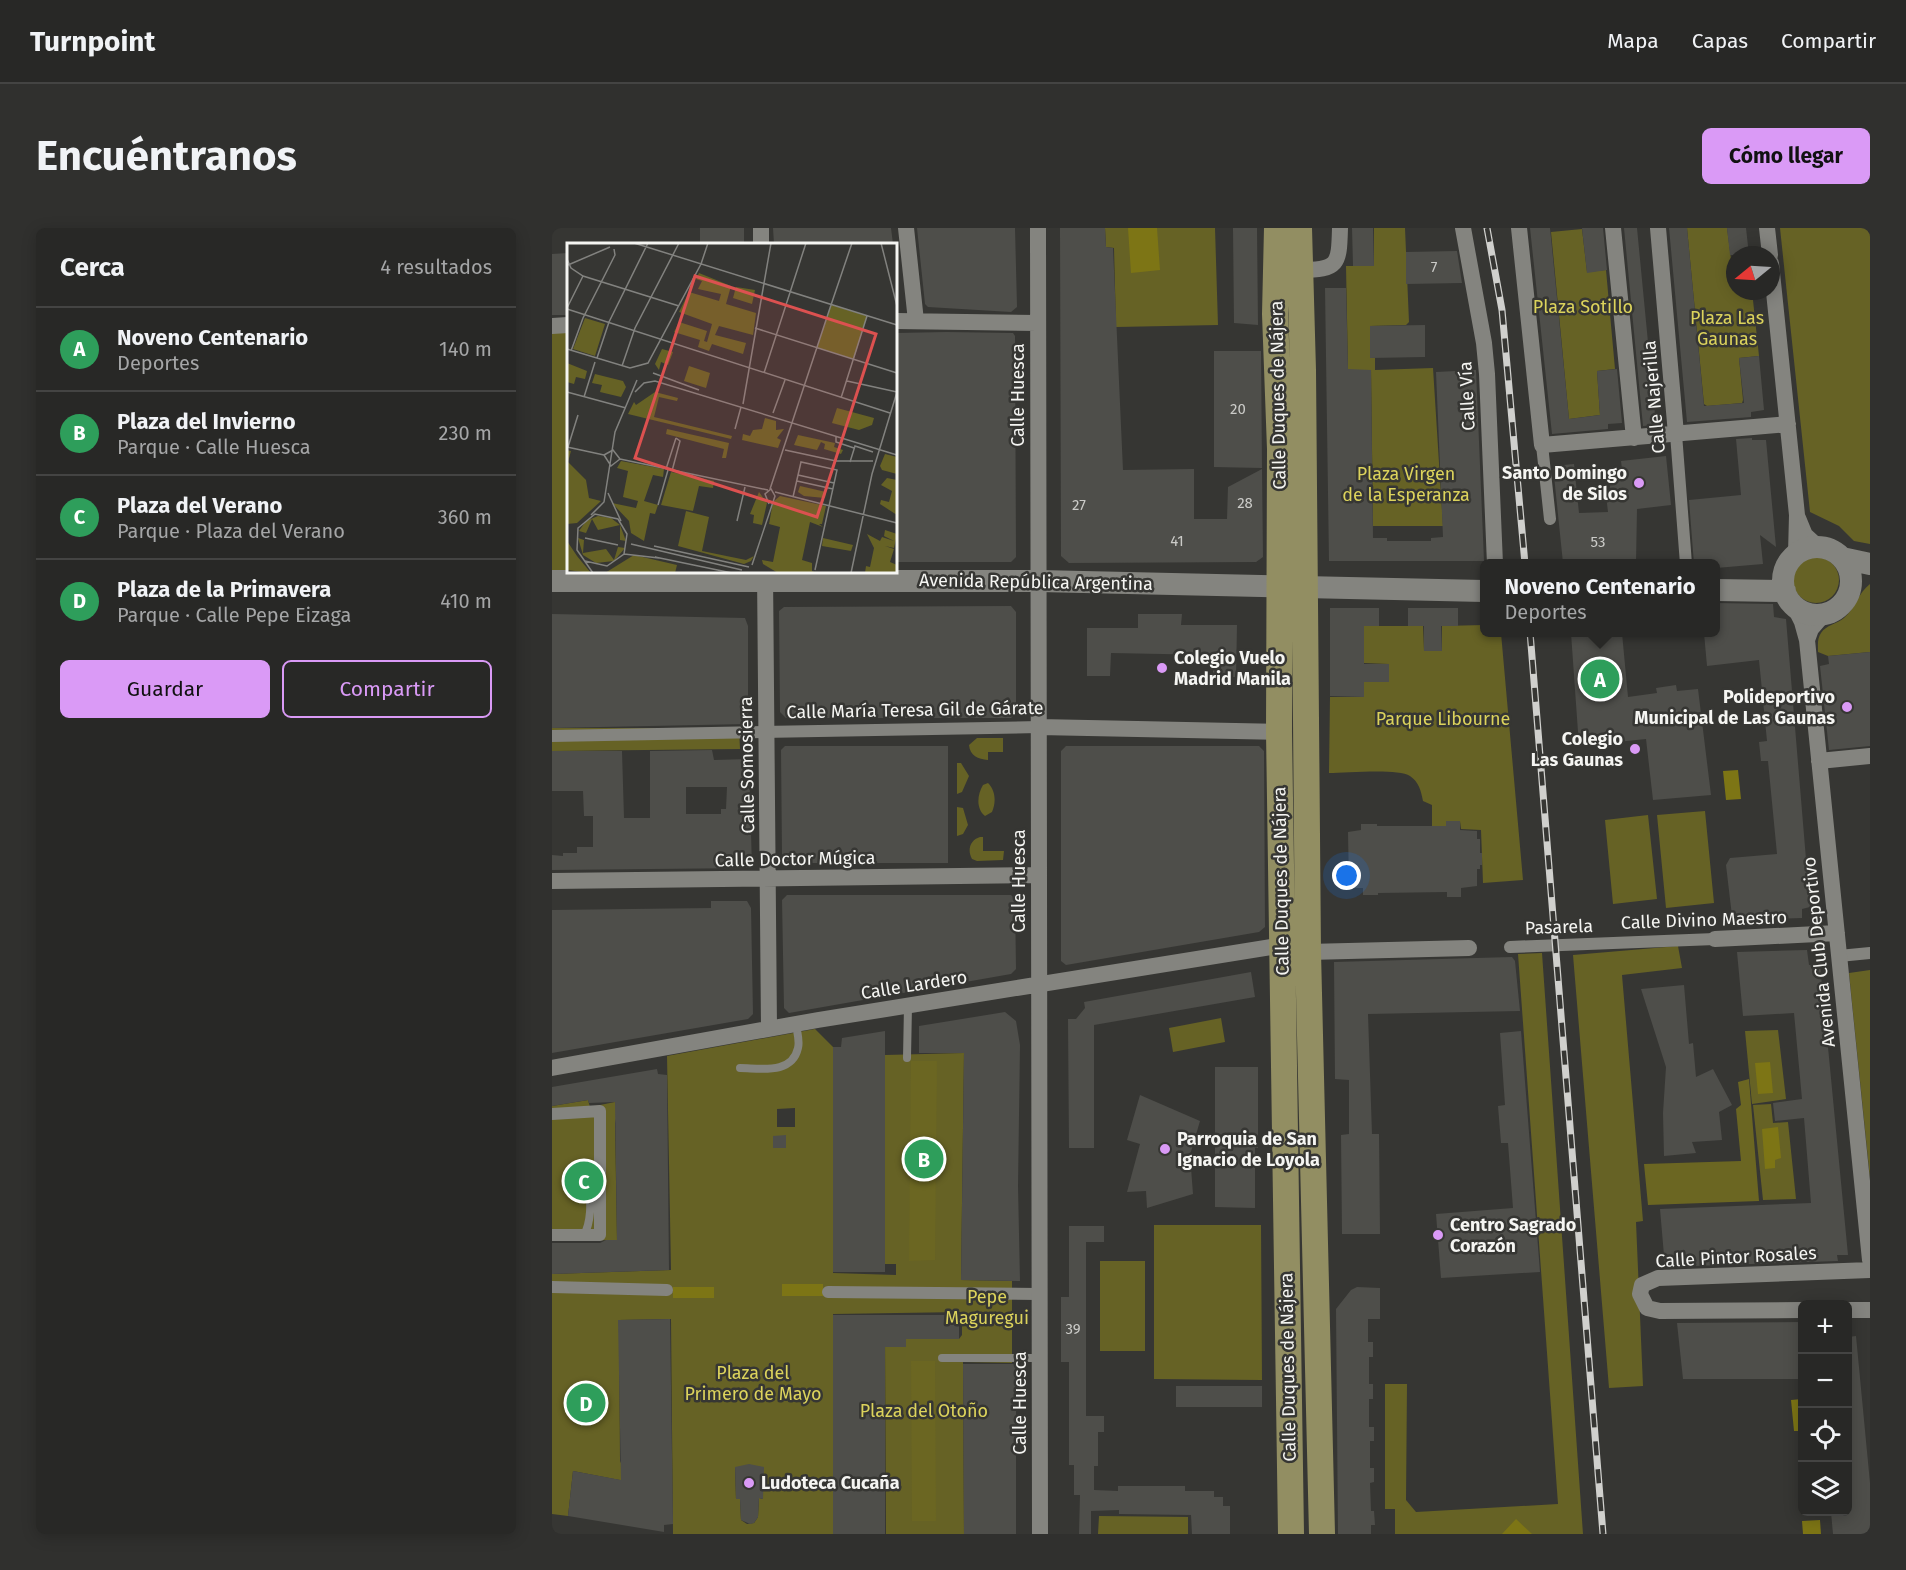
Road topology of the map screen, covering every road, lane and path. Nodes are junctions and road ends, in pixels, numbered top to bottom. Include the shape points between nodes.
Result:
1 (760, 228) edge
2 (906, 228) edge
3 (1038, 228) edge
4 (1276, 228) edge
5 (1299, 228) edge
6 (1340, 228) edge
7 (1463, 228) edge
8 (1519, 228) edge
9 (1613, 228) edge
10 (1658, 228) edge
11 (1767, 228) edge
12 (761, 243) edge
13 (1769, 246) edge
14 (1300, 270) junction
15 (1775, 300) edge
16 (897, 321) edge
17 (916, 321) junction
18 (1037, 323) junction
19 (1788, 424) junction
20 (1677, 434) junction
21 (1634, 438) junction
22 (1542, 446) junction
23 (1550, 519) dead end
24 (1807, 550) junction
25 (1842, 558) junction
26 (1495, 559) edge
27 (1686, 559) edge
28 (1870, 566) edge
29 (765, 576) edge
30 (1720, 577) edge
31 (1480, 578) edge
32 (552, 581) edge
33 (1039, 581) junction
34 (1851, 583) junction
35 (1304, 587) junction
36 (1279, 588) junction
37 (1720, 590) edge
38 (1788, 590) junction
39 (1480, 591) edge
40 (1824, 614) junction
41 (1807, 640) junction
42 (1039, 727) junction
43 (1279, 732) junction
44 (767, 733) junction
45 (552, 736) edge
46 (1870, 756) edge
47 (1819, 761) junction
48 (1039, 875) junction
49 (768, 879) junction
50 (552, 882) edge
51 (1837, 933) junction
52 (1715, 939) joint
53 (1608, 943) joint
54 (1283, 945) junction
55 (1510, 947) dead end
56 (1469, 948) dead end
57 (1308, 952) junction
58 (1870, 953) edge
59 (1839, 956) junction
60 (1039, 985) junction
61 (908, 1006) junction
62 (796, 1024) junction
63 (769, 1029) junction
64 (907, 1058) dead end
65 (552, 1068) edge
66 (740, 1068) dead end
67 (552, 1114) edge
68 (589, 1172) dead end
69 (552, 1235) edge
70 (584, 1235) junction
71 (1870, 1260) edge
72 (1870, 1270) edge
73 (552, 1287) edge
74 (667, 1290) dead end
75 (828, 1292) dead end
76 (1039, 1294) junction
77 (1798, 1310) edge
78 (1852, 1310) edge
79 (1870, 1310) edge
80 (942, 1358) dead end
81 (1039, 1358) junction
82 (1040, 1534) edge
83 (1291, 1534) edge
84 (1322, 1534) edge

1 - 12 street
2 - 17 street
3 - 18 street, Calle Huesca
4 - 36 main road, Calle Duques de Nájera
5 - 14 main road, Calle Duques de Nájera
6 - 14 street via 1334,265
7 - 26 street, Calle Vía via 1487,374
8 - 22 street
9 - 21 street
10 - 20 street, Calle Najerilla
11 - 13 street
14 - 35 main road, Calle Duques de Nájera
15 - 19 street
16 - 17 street
17 - 18 street
18 - 33 street, Calle Huesca
19 - 20 street
19 - 24 street via 1797,515
20 - 21 street
20 - 27 street, Calle Najerilla
21 - 22 street
22 - 23 street
24 - 25 main road via 1828,548
24 - 38 main road via 1789,562
25 - 28 main road
25 - 34 main road
28 - 34 main road
29 - 32 main road, Avenida República Argentina
29 - 33 main road, Avenida República Argentina
29 - 44 street, Calle Somosierra
30 - 38 main road via 1770,578
31 - 35 main road, Avenida República Argentina via 1335,577
33 - 36 main road, Avenida República Argentina
33 - 42 street, Calle Huesca
34 - 40 main road via 1843,603
35 - 36 main road, Avenida República Argentina
35 - 39 main road, Avenida República Argentina
35 - 57 main road, Calle Duques de Nájera
36 - 43 main road, Calle Duques de Nájera
37 - 38 main road
38 - 40 main road via 1802,611
38 - 41 street, Avenida Club Deportivo
40 - 41 street
41 - 47 street, Avenida Club Deportivo
42 - 43 street, Calle María Teresa Gil de Gárate
42 - 44 street, Calle María Teresa Gil de Gárate
42 - 48 street, Calle Huesca
43 - 54 main road, Calle Duques de Nájera
44 - 45 street, Calle María Teresa Gil de Gárate
44 - 49 street, Calle Somosierra
46 - 47 street
47 - 51 street, Avenida Club Deportivo
48 - 49 street, Calle Doctor Múgica
48 - 60 street, Calle Huesca
49 - 50 street, Calle Doctor Múgica
49 - 63 street, Calle Somosierra
51 - 52 street, Calle Divino Maestro
51 - 59 street, Avenida Club Deportivo
52 - 53 street, Calle Divino Maestro
53 - 55 street, Pasarela
54 - 60 street, Calle Lardero
54 - 83 main road, Calle Duques de Nájera
56 - 57 street
57 - 84 main road, Calle Duques de Nájera
58 - 59 street
59 - 71 street, Avenida Club Deportivo
60 - 61 street, Calle Lardero
60 - 76 street, Calle Huesca
61 - 62 street, Calle Lardero
61 - 64 lane
62 - 63 street, Calle Lardero
62 - 66 lane via 799,1047 794,1059 783,1068
63 - 65 street, Calle Lardero
67 - 70 street via 600,1111 600,1235
68 - 70 lane via 590,1217
69 - 70 street
72 - 77 street, Calle Pintor Rosales via 1658,1278 1642,1284 1640,1294 1647,1308 1660,1311
73 - 74 street
75 - 76 street
76 - 81 street, Calle Huesca
78 - 79 street
80 - 81 lane
81 - 82 street, Calle Huesca

